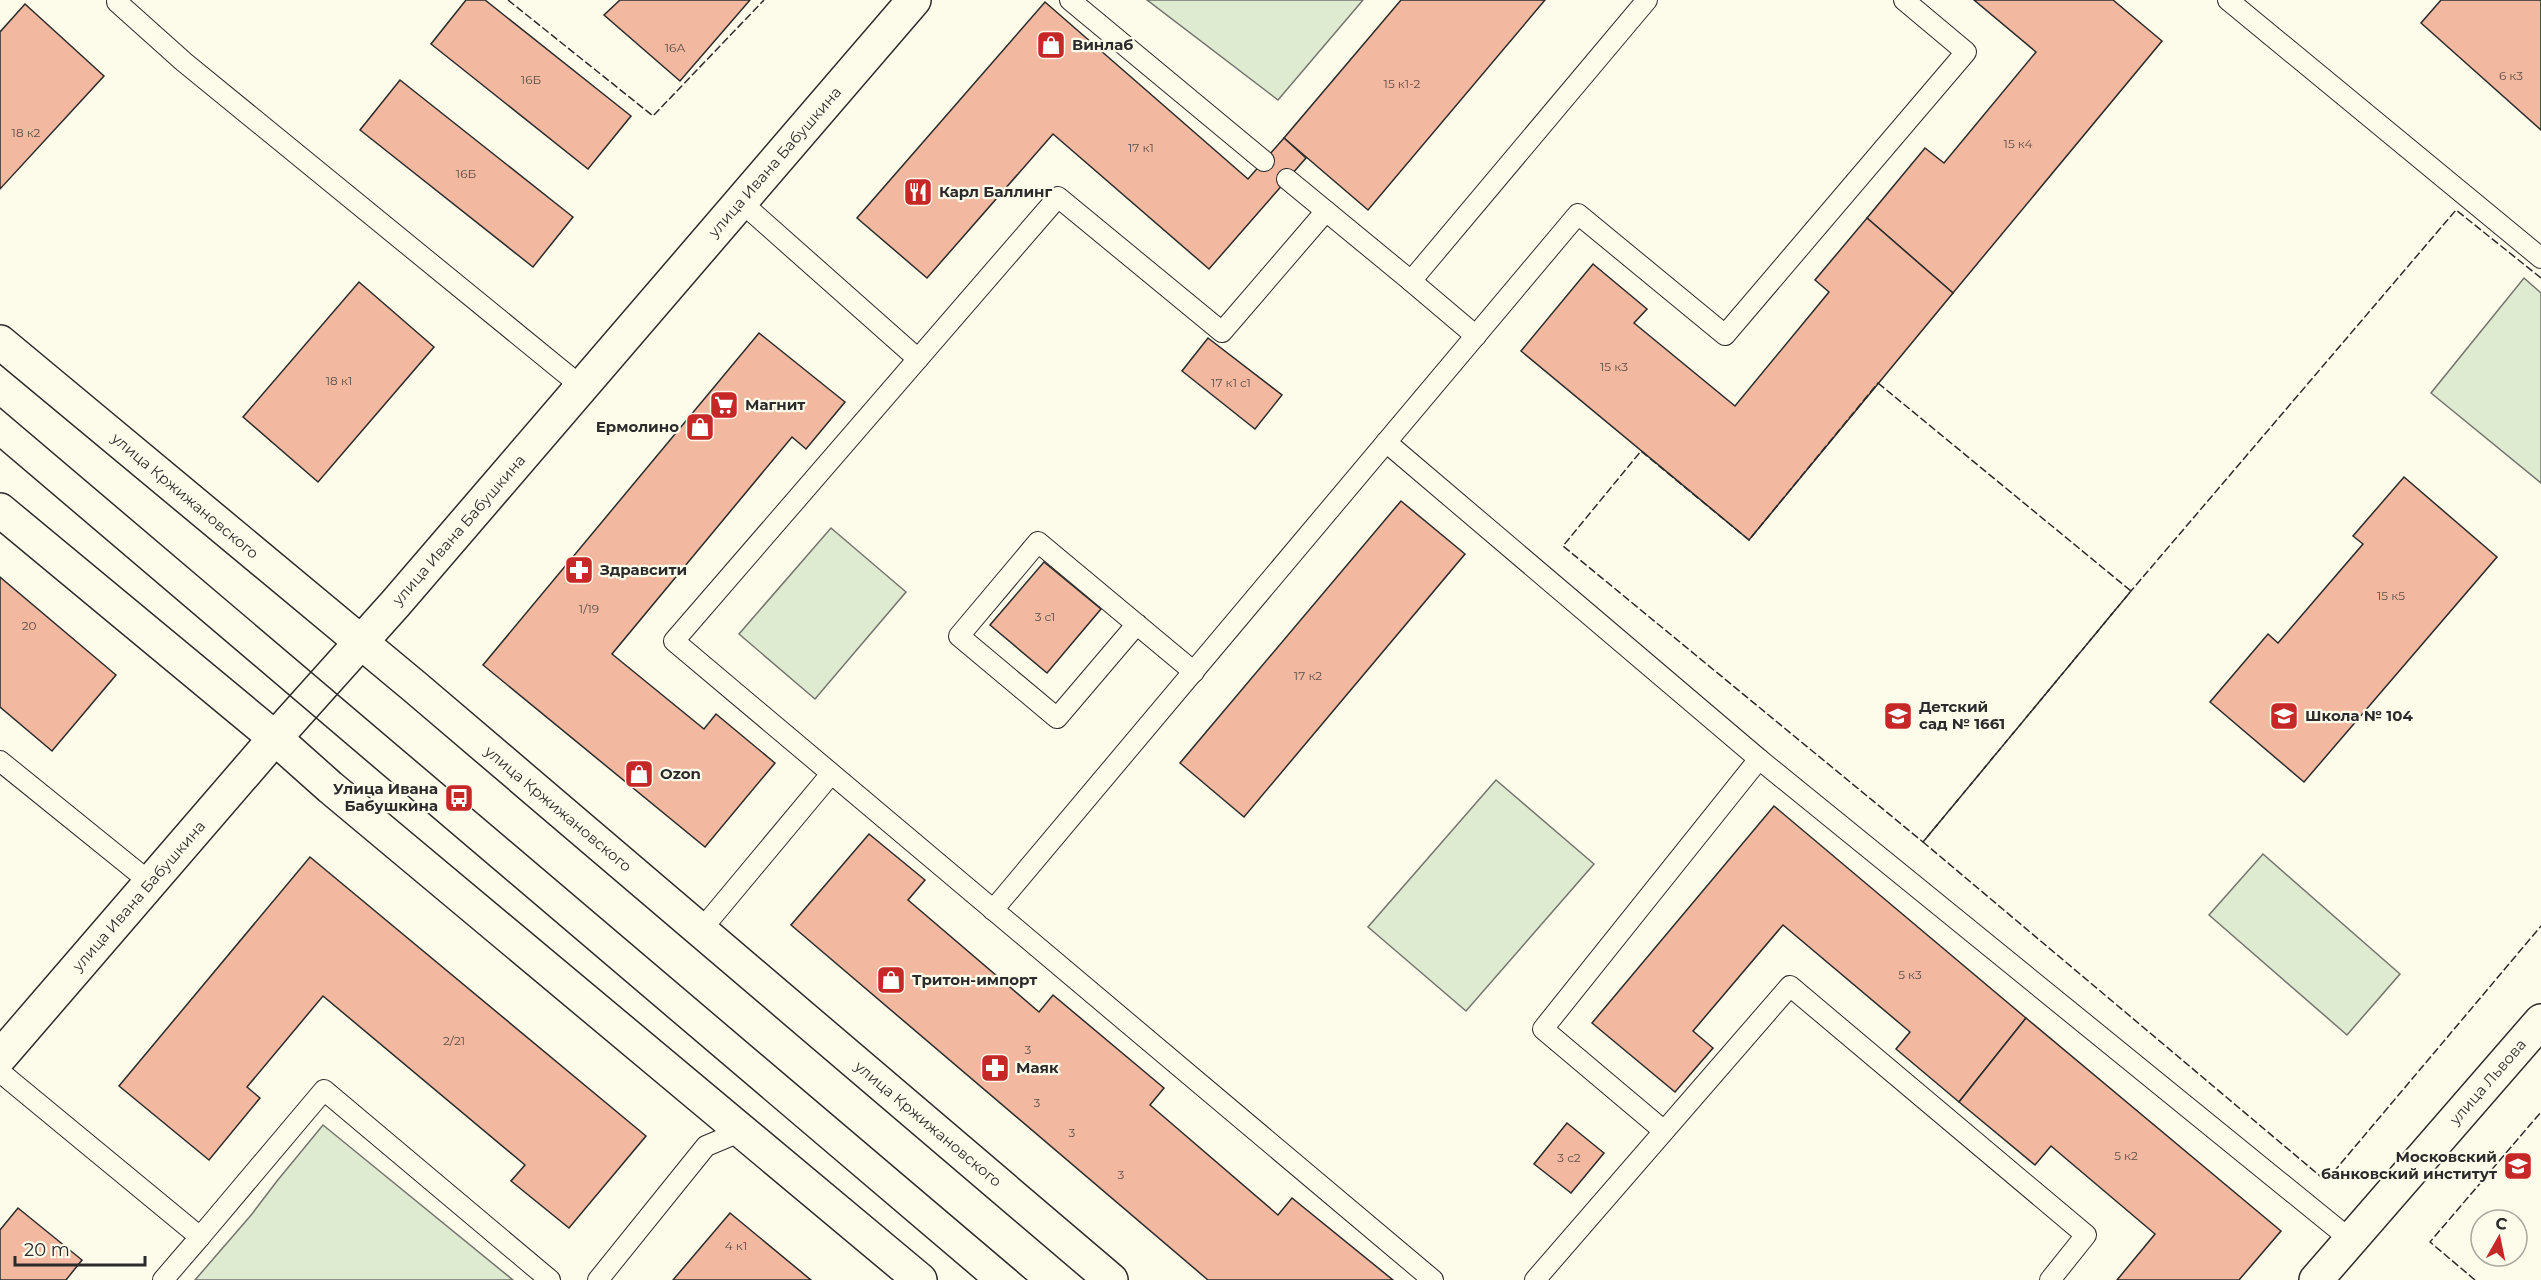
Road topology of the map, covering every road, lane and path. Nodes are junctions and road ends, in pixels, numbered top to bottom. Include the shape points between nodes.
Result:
1 (914, 0) edge
2 (1070, 0) edge
3 (1647, 0) edge
4 (1904, 0) edge
5 (2228, 0) edge
6 (117, 1) edge
7 (1264, 161) dead end
8 (1287, 179) dead end
9 (741, 202) junction
10 (1326, 211) junction
11 (2541, 258) edge
12 (1411, 281) junction
13 (1476, 336) junction
14 (0, 342) edge
15 (918, 359) junction
16 (582, 387) junction
17 (1386, 442) junction
18 (0, 510) edge
19 (1137, 624) junction
20 (362, 643) junction
21 (1194, 672) junction
22 (275, 738) junction
23 (1759, 759) junction
24 (0, 761) edge
25 (831, 774) junction
26 (151, 884) junction
27 (993, 910) junction
28 (700, 930) junction
29 (2541, 1021) edge
30 (0, 1058) edge
31 (0, 1072) edge
32 (742, 1131) junction
33 (1664, 1131) junction
34 (200, 1237) junction
35 (2351, 1240) junction
36 (163, 1280) edge
37 (550, 1280) edge
38 (598, 1280) edge
39 (920, 1280) edge
40 (1111, 1280) edge
41 (1433, 1280) edge
42 (1534, 1280) edge
43 (2049, 1280) edge
44 (2316, 1280) edge

1 - 9 street, улица Ивана Бабушкина
2 - 7 lane
3 - 12 lane
4 - 13 lane via 1966,52 1725,335 1578,214
5 - 11 lane
6 - 16 lane via 184,62
8 - 10 lane
9 - 15 lane
9 - 16 street, улица Ивана Бабушкина
10 - 12 lane
10 - 15 lane via 1222,332 1058,197
12 - 13 lane
13 - 17 lane
14 - 20 street, улица Кржижановского
15 - 25 lane via 674,641
16 - 20 street, улица Ивана Бабушкина
17 - 21 lane
17 - 23 lane
18 - 22 street
19 - 19 lane via 1038,542 959,636 1057,718
19 - 21 lane
20 - 22 street, улица Ивана Бабушкина
20 - 28 street, улица Кржижановского
21 - 27 lane
22 - 26 street, улица Ивана Бабушкина
22 - 32 street
23 - 33 lane via 1543,1029
23 - 35 lane
24 - 26 lane
25 - 27 lane
25 - 28 lane
26 - 30 street, улица Ивана Бабушкина
27 - 41 lane
28 - 40 street, улица Кржижановского
29 - 35 street, улица Львова
31 - 34 lane
32 - 38 lane via 706,1146
32 - 39 street
33 - 42 lane
33 - 43 lane via 1790,986 2086,1235
34 - 36 lane
34 - 37 lane via 324,1090
35 - 44 street, улица Львова

